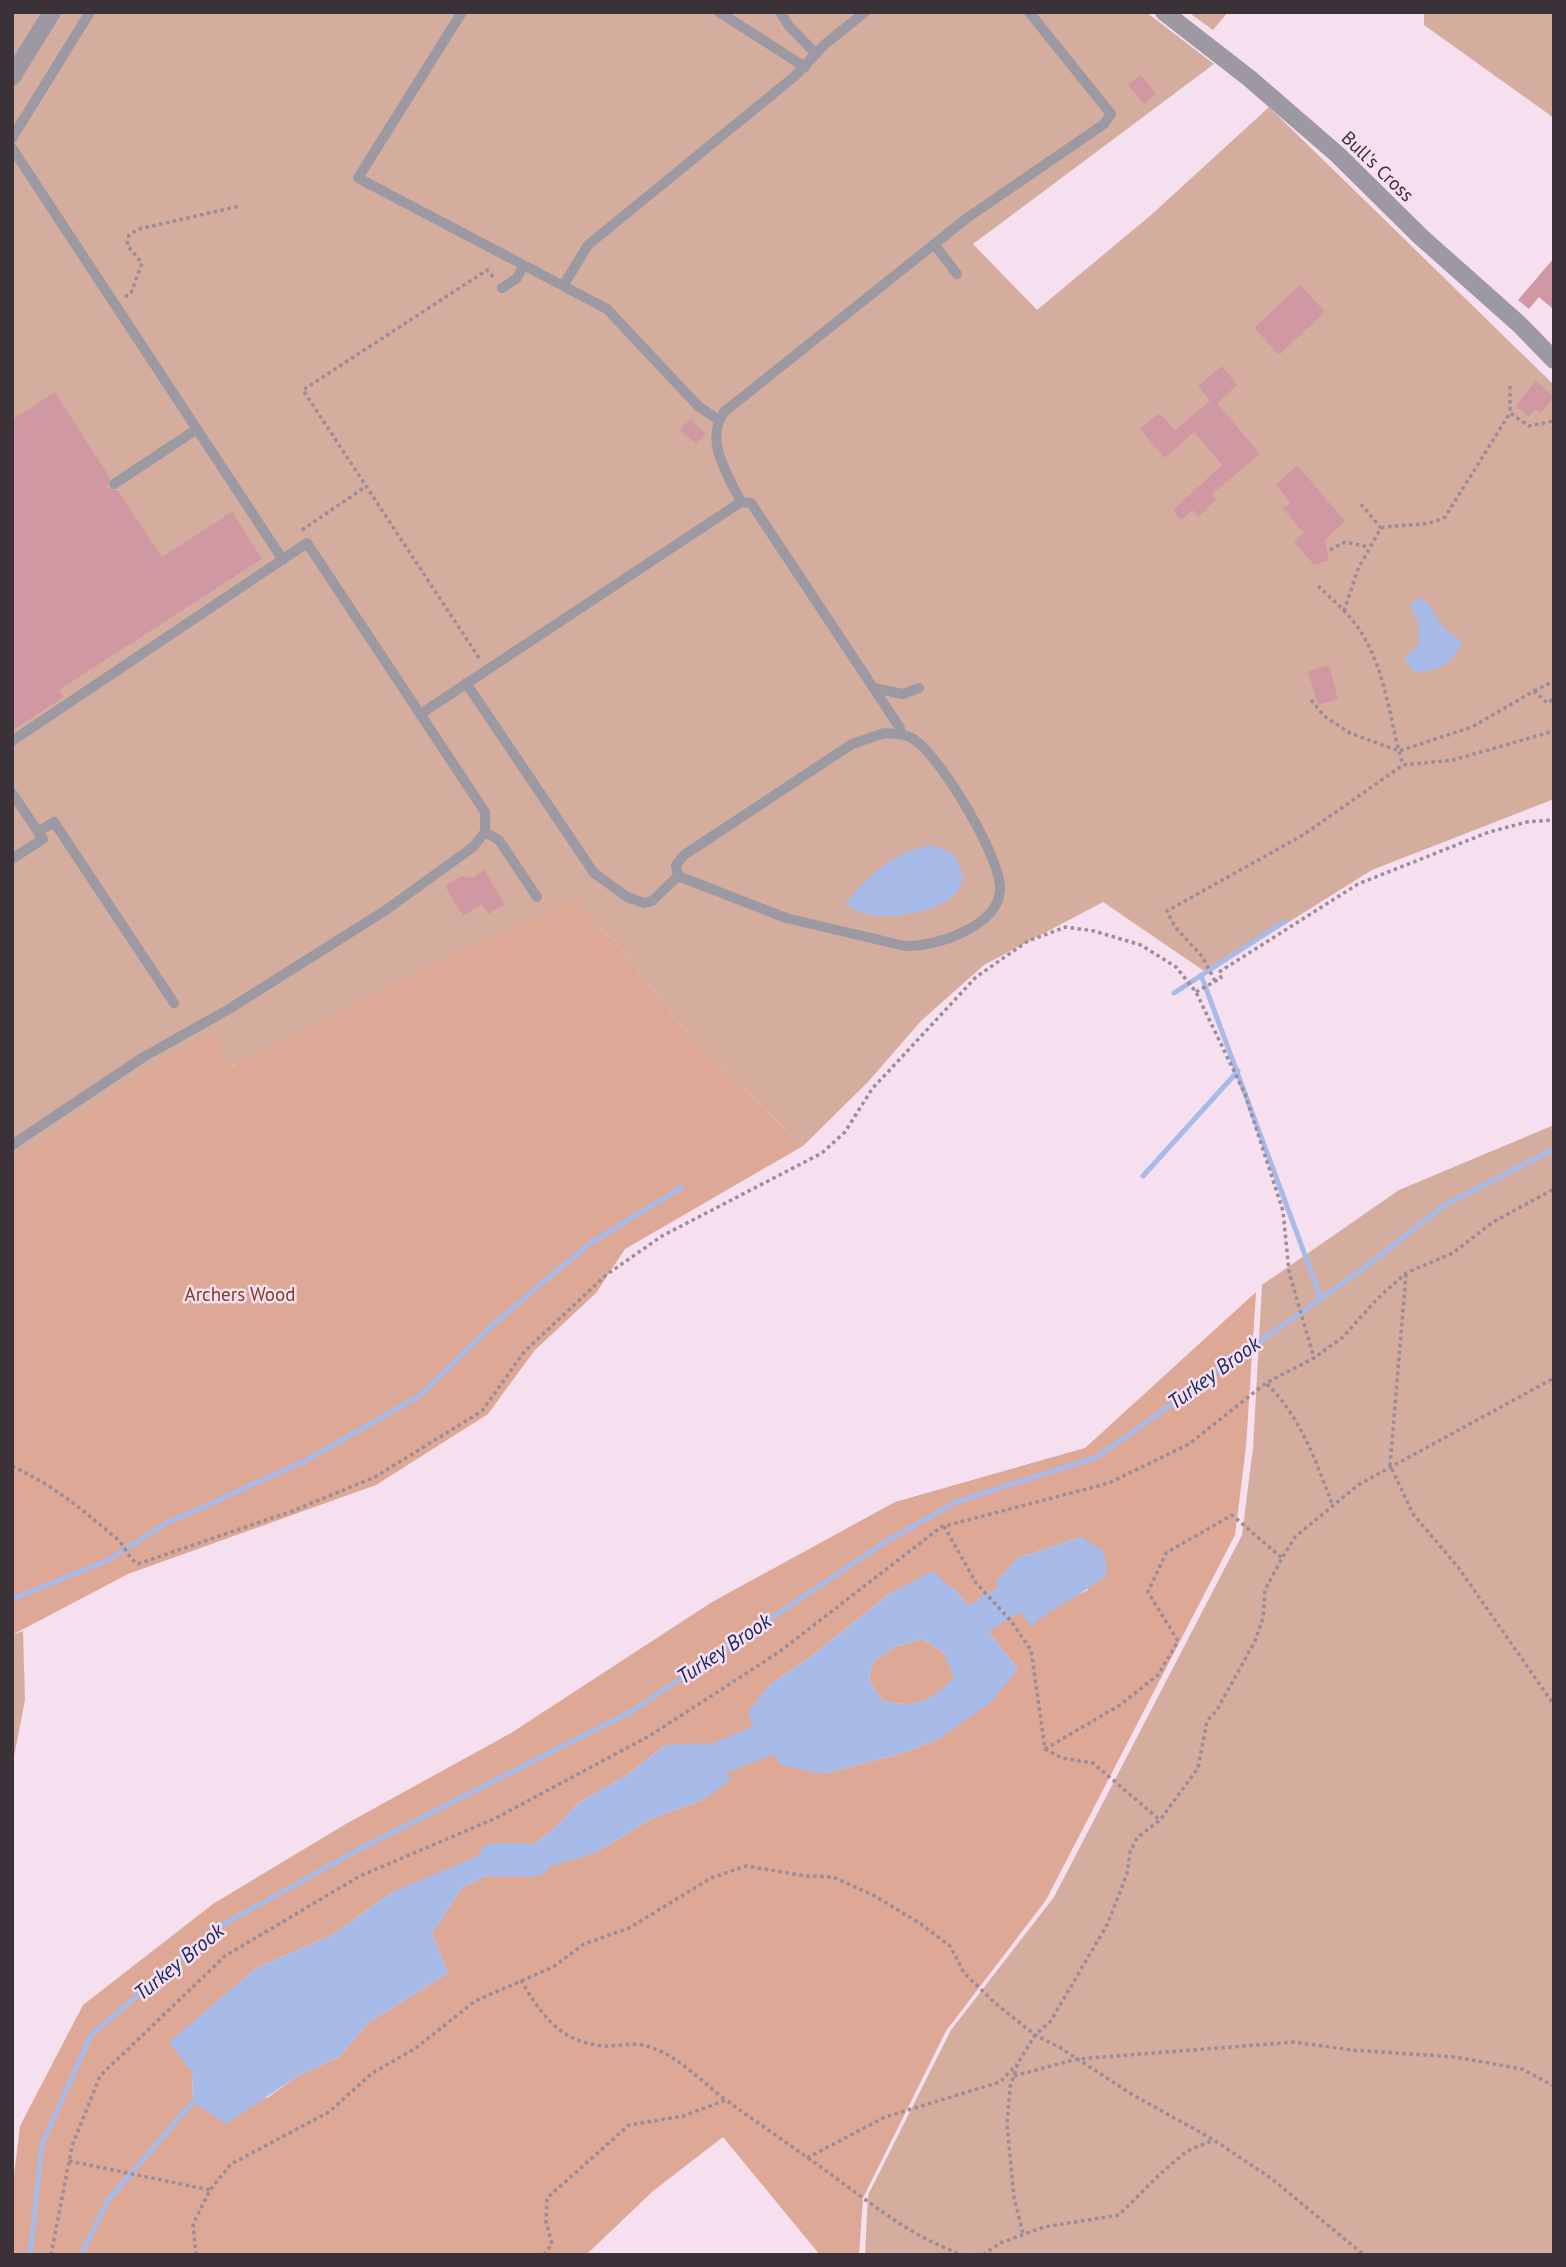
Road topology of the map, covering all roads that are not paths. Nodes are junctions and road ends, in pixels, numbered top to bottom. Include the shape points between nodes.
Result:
1 (52, 12) edge
2 (90, 12) edge
3 (462, 12) edge
4 (719, 12) edge
5 (780, 12) edge
6 (865, 12) edge
7 (1029, 12) edge
8 (1164, 12) edge
9 (816, 54) junction
10 (804, 67) junction
11 (12, 77) edge
12 (12, 138) edge
13 (12, 148) edge
14 (934, 244) junction
15 (523, 266) junction
16 (957, 274) dead end
17 (563, 286) junction
18 (502, 288) road end
19 (1551, 352) edge
20 (719, 420) junction
21 (197, 429) junction
22 (114, 484) dead end
23 (740, 502) junction
24 (283, 560) junction
25 (466, 683) junction
26 (874, 688) junction
27 (919, 688) dead end
28 (422, 713) junction
29 (900, 734) junction
30 (12, 741) edge
31 (12, 793) edge
32 (38, 832) junction
33 (485, 832) junction
34 (12, 859) edge
35 (678, 876) junction
36 (537, 897) dead end
37 (174, 1003) dead end
38 (12, 1145) edge

1 - 11 street
2 - 12 lane
3 - 15 lane via 358,178
4 - 10 lane
5 - 9 lane
6 - 9 lane
7 - 14 lane via 1111,114 1104,124
8 - 19 street, Bull's Cross via 1338,155 1421,237
9 - 10 lane
10 - 17 lane via 588,245
13 - 21 lane
14 - 16 lane
14 - 20 lane
15 - 17 lane
15 - 18 lane via 517,278
17 - 20 lane via 607,309 699,407
20 - 23 lane via 720,458
21 - 22 lane
21 - 24 lane
23 - 25 lane
23 - 26 lane via 751,503
24 - 28 lane via 307,544
24 - 30 lane
25 - 28 lane
25 - 35 lane via 594,873 627,897 644,903
26 - 27 lane via 903,694
26 - 29 lane
28 - 33 lane via 485,812
29 - 35 lane via 884,733 852,744 684,855 676,865
29 - 35 lane via 914,738 945,774 999,876 994,907 966,930 919,947 873,941 786,918
31 - 32 lane
32 - 34 lane via 43,839
32 - 37 lane via 54,822
33 - 36 lane via 499,840
33 - 38 lane via 473,848 386,909 229,1009 142,1058

